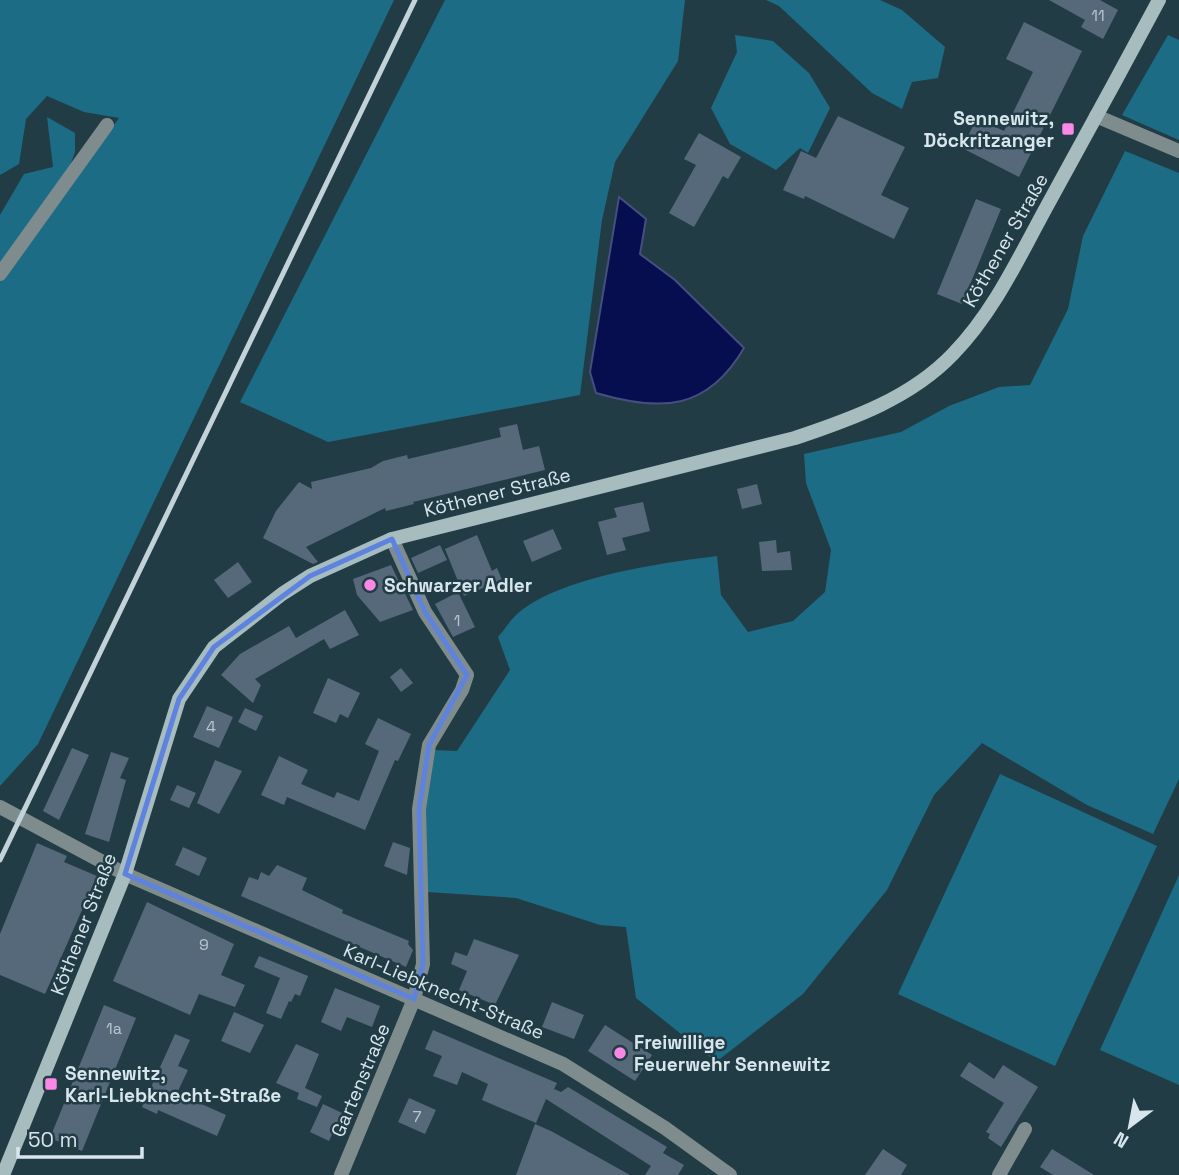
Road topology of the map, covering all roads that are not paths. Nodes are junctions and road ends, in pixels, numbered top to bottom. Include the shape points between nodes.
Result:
1 (1159, 0) edge
2 (1096, 116) junction
3 (107, 125) dead end
4 (1179, 151) edge
5 (0, 274) edge
6 (392, 539) junction
7 (0, 807) edge
8 (125, 874) junction
9 (414, 999) junction
10 (1025, 1129) dead end
11 (3, 1175) edge
12 (341, 1175) edge
13 (730, 1175) edge
14 (999, 1175) edge

1 - 2 main road, Köthener Straße
2 - 4 street
2 - 6 main road, Köthener Straße via 1014,270 980,323 952,355 901,395 795,438
3 - 5 street
6 - 8 main road, Köthener Straße via 310,576 214,647 179,699
6 - 9 street, Gartenstraße via 425,612 467,675 429,745 419,808 423,964
7 - 8 street, Karl-Liebknecht-Straße
8 - 9 street, Karl-Liebknecht-Straße
8 - 11 main road, Köthener Straße
9 - 12 street, Gartenstraße
9 - 13 street, Karl-Liebknecht-Straße via 563,1064 666,1128
10 - 14 street

